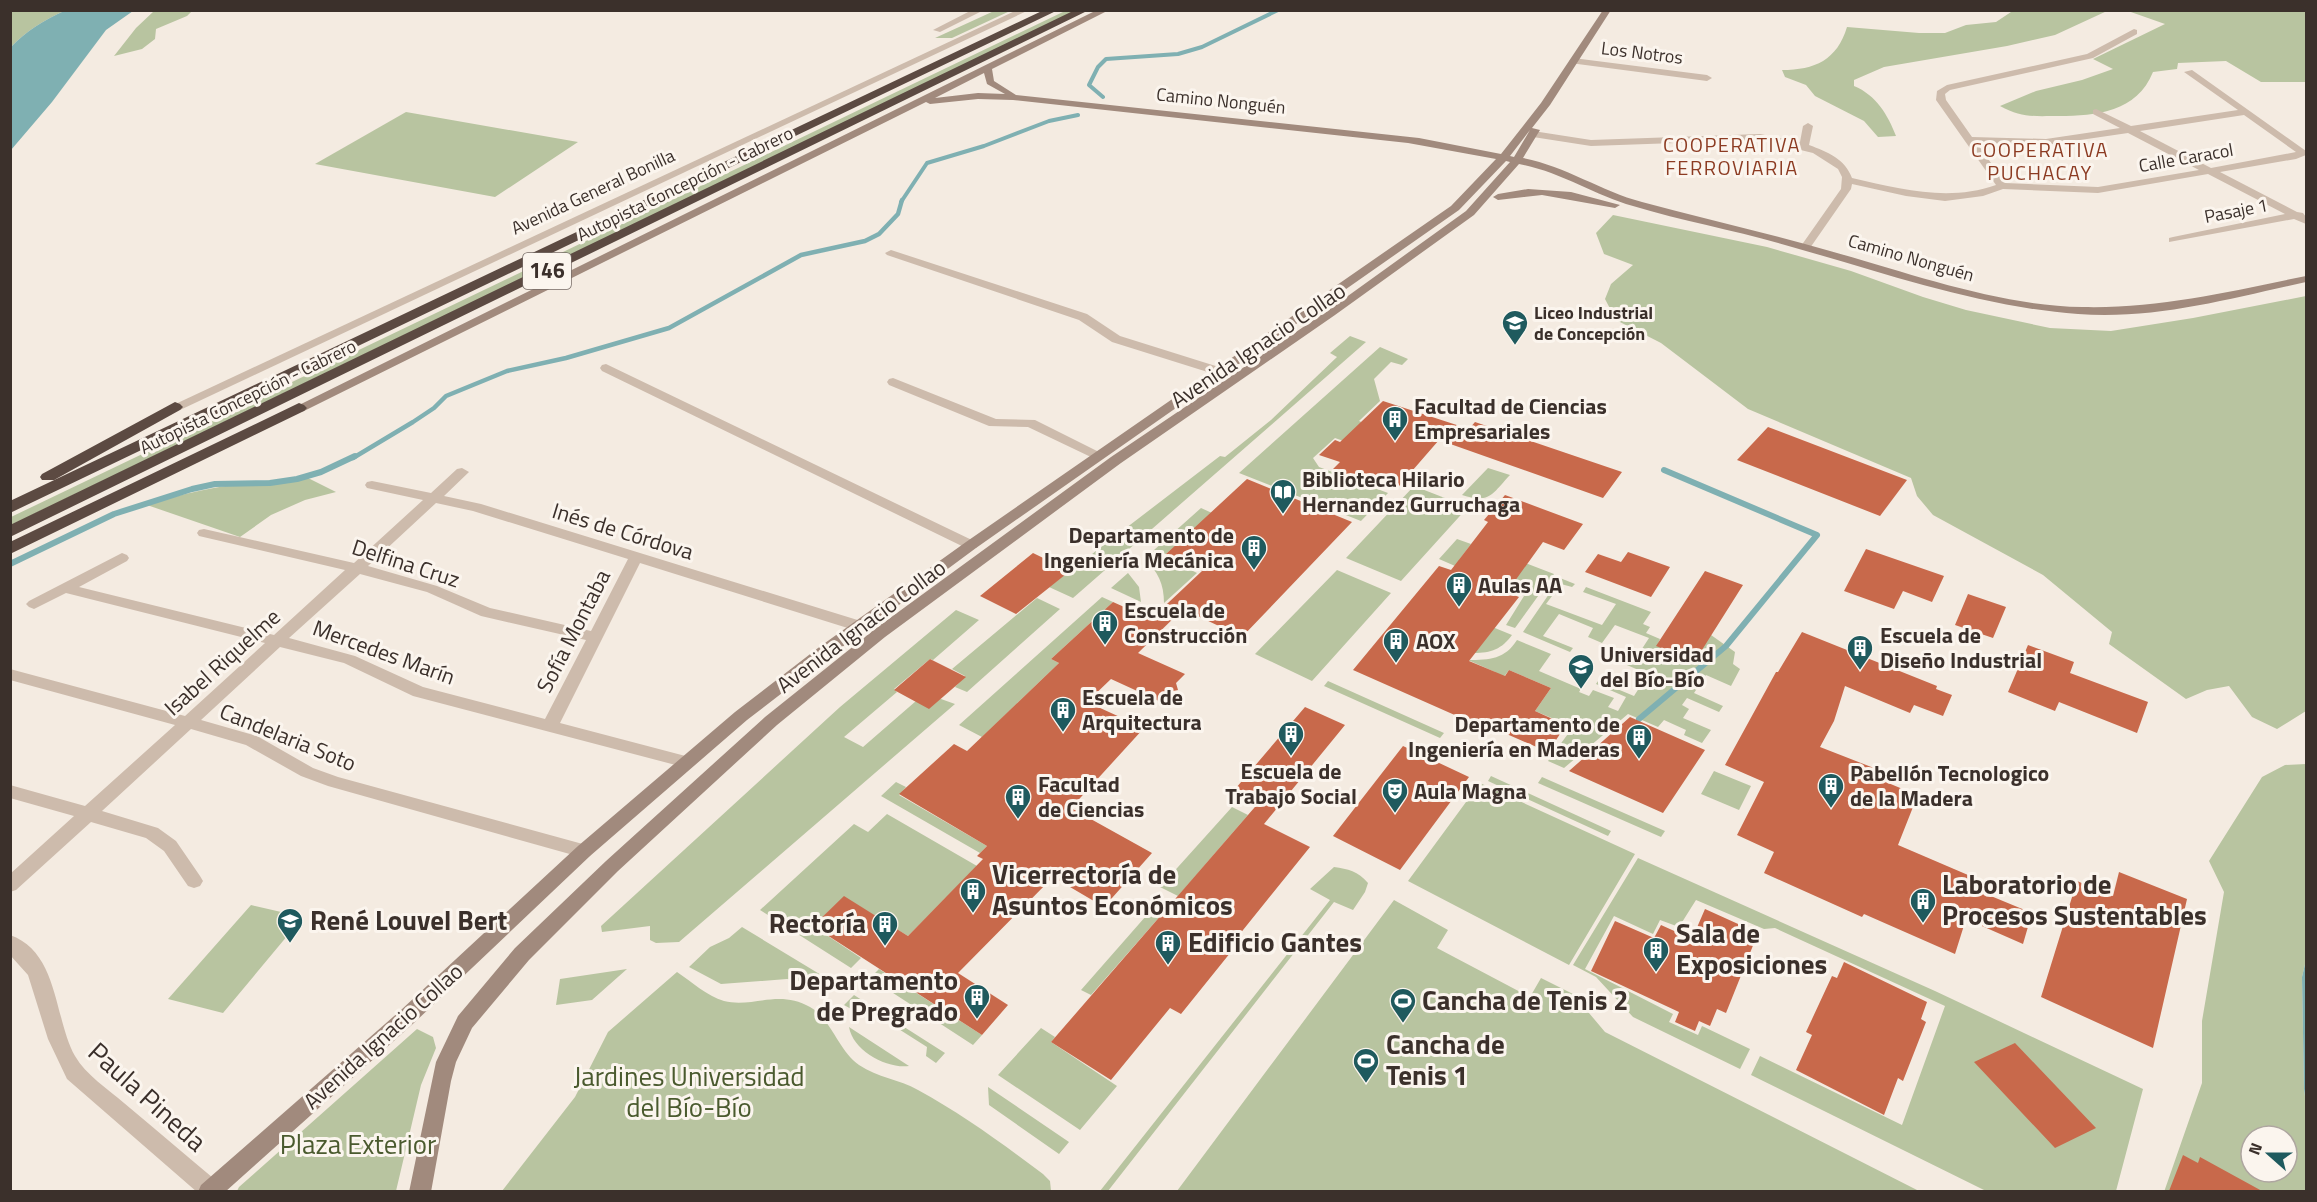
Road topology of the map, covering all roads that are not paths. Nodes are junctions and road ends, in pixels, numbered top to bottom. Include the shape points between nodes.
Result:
1 (980, 10) edge
2 (1025, 10) edge
3 (1053, 10) edge
4 (1084, 10) edge
5 (1105, 10) edge
6 (1607, 10) edge
7 (938, 30) dead end
8 (2134, 32) dead end
9 (1573, 61) junction
10 (987, 69) junction
11 (2189, 72) dead end
12 (1707, 78) dead end
13 (1030, 98) junction
14 (915, 104) junction
15 (1545, 105) junction
16 (2096, 112) dead end
17 (2245, 112) junction
18 (1808, 126) dead end
19 (2127, 129) junction
20 (1533, 134) junction
21 (1969, 140) junction
22 (1804, 146) junction
23 (1509, 157) junction
24 (2208, 171) junction
25 (1574, 178) junction
26 (1848, 180) junction
27 (2002, 186) junction
28 (1498, 196) junction
29 (1470, 213) junction
30 (1677, 214) junction
31 (2301, 214) edge
32 (2307, 221) edge
33 (2173, 240) dead end
34 (1806, 246) junction
35 (891, 253) dead end
36 (2307, 279) edge
37 (606, 368) dead end
38 (1213, 375) junction
39 (893, 382) dead end
40 (176, 407) joint
41 (298, 408) joint
42 (1098, 455) junction
43 (462, 472) dead end
44 (372, 485) dead end
45 (434, 497) junction
46 (10, 498) edge
47 (10, 507) edge
48 (10, 532) edge
49 (204, 533) dead end
50 (971, 545) junction
51 (10, 549) edge
52 (636, 557) junction
53 (122, 558) dead end
54 (357, 568) junction
55 (65, 588) junction
56 (34, 604) dead end
57 (859, 626) junction
58 (595, 637) junction
59 (279, 641) junction
60 (10, 674) edge
61 (190, 722) junction
62 (550, 726) junction
63 (687, 762) junction
64 (10, 790) edge
65 (88, 813) junction
66 (584, 851) junction
67 (194, 881) dead end
68 (10, 885) edge
69 (10, 943) edge
70 (210, 1191) edge
71 (420, 1191) edge

1 - 7 street
2 - 40 street, Avenida General Bonilla
3 - 47 highway, Autopista Concepción - Cabrero / 146
4 - 48 highway, Autopista Concepción - Cabrero / 146
5 - 10 main road
6 - 9 main road, Avenida Ignacio Collao
8 - 21 street via 2090,56 1942,90 1939,98
9 - 12 street, Los Notros
9 - 15 main road, Avenida Ignacio Collao
10 - 13 main road, Camino Nonguén via 987,78 994,86
10 - 14 main road
11 - 17 street
13 - 14 main road, Camino Nonguén via 978,96
13 - 23 main road, Camino Nonguén via 1409,140
14 - 41 main road
15 - 20 main road, Avenida Ignacio Collao
15 - 23 main road, Avenida Ignacio Collao
16 - 19 street
17 - 19 street
17 - 24 street, Calle Caracol via 2302,153
18 - 22 street
19 - 21 street via 2046,142
19 - 24 street
20 - 22 street via 1591,143 1752,137
20 - 23 main road, Avenida Ignacio Collao
21 - 27 street
22 - 26 street via 1837,163
23 - 25 main road, Camino Nonguén
23 - 29 main road, Avenida Ignacio Collao via 1490,193
23 - 38 main road, Avenida Ignacio Collao via 1455,208
24 - 27 street, Calle Caracol via 2089,191
24 - 31 street
25 - 28 main road via 1517,186
25 - 30 main road, Camino Nonguén via 1615,197
26 - 27 street via 1936,199 1970,197
26 - 34 street via 1846,189
28 - 29 main road
28 - 30 main road via 1544,191
29 - 71 main road, Avenida Ignacio Collao via 1116,460 880,633 771,721 612,866 522,954 465,1022 446,1062
30 - 34 main road, Camino Nonguén
31 - 32 street
31 - 33 street, Pasaje 1
34 - 36 main road, Camino Nonguén via 1971,294 2079,311 2179,305
35 - 38 street via 1083,317 1101,330 1108,346
37 - 50 street
38 - 42 main road, Avenida Ignacio Collao
39 - 42 street via 994,423 1030,423
40 - 46 highway
41 - 51 highway
42 - 50 main road, Avenida Ignacio Collao
43 - 45 street, Isabel Riquelme
44 - 45 street, Inés de Córdova
45 - 52 street, Inés de Córdova
45 - 54 street, Isabel Riquelme
49 - 54 street, Delfina Cruz
50 - 57 main road, Avenida Ignacio Collao
52 - 57 street, Inés de Córdova
52 - 58 street, Sofía Montaba
53 - 55 street
54 - 58 street, Delfina Cruz via 417,584 486,612
54 - 59 street, Isabel Riquelme
55 - 56 street
55 - 59 street, Mercedes Marín
57 - 63 main road, Avenida Ignacio Collao
58 - 62 street, Sofía Montaba
59 - 61 street, Isabel Riquelme
59 - 62 street, Mercedes Marín via 348,659 419,693
60 - 61 street, Candelaria Soto
61 - 65 street, Isabel Riquelme
61 - 66 street, Candelaria Soto via 251,740 334,783
62 - 63 street, Mercedes Marín
63 - 66 main road, Avenida Ignacio Collao
64 - 65 street
65 - 67 street via 162,839 176,852
65 - 68 street, Isabel Riquelme
66 - 70 main road, Avenida Ignacio Collao via 408,1016
69 - 70 street, Paula Pineda via 36,966 63,1054 74,1073

